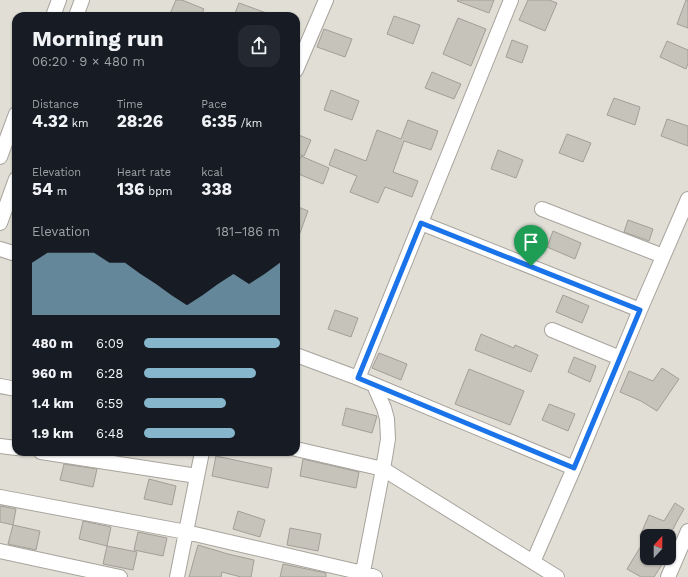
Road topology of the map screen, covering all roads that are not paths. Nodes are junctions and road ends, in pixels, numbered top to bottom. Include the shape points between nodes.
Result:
1 (59, 0) edge
2 (82, 0) edge
3 (326, 0) edge
4 (511, 0) edge
5 (54, 12) edge
6 (78, 12) edge
7 (300, 61) edge
8 (12, 125) edge
9 (0, 157) edge
10 (12, 190) edge
11 (688, 199) edge
12 (542, 209) dead end
13 (0, 223) edge
14 (421, 223) junction
15 (0, 248) edge
16 (12, 252) edge
17 (663, 256) junction
18 (640, 310) junction
19 (552, 330) dead end
20 (300, 356) edge
21 (620, 358) junction
22 (358, 378) junction
23 (374, 385) junction
24 (0, 386) edge
25 (12, 388) edge
26 (0, 446) edge
27 (12, 448) edge
28 (300, 450) edge
29 (66, 456) edge
30 (201, 456) edge
31 (574, 468) junction
32 (383, 469) junction
33 (197, 476) junction
34 (0, 497) edge
35 (688, 531) edge
36 (186, 532) junction
37 (0, 551) edge
38 (533, 562) junction
39 (367, 576) edge
40 (120, 577) edge
41 (177, 577) edge
42 (557, 577) edge
43 (668, 577) edge

1 - 5 street
2 - 6 street
3 - 7 street
4 - 14 street
8 - 9 street
10 - 13 street
11 - 17 street
12 - 17 street
14 - 18 street
14 - 22 street
15 - 16 street
17 - 18 street
18 - 21 street
19 - 21 street
20 - 22 street
21 - 31 street
22 - 23 street
23 - 31 street
23 - 32 street via 387,419 388,439
24 - 25 street
26 - 27 street
28 - 32 street
29 - 33 street
30 - 33 street
31 - 38 street
32 - 38 street
32 - 39 street
33 - 36 street
34 - 36 street
35 - 43 street
36 - 39 street
36 - 41 street
37 - 40 street
38 - 42 street

